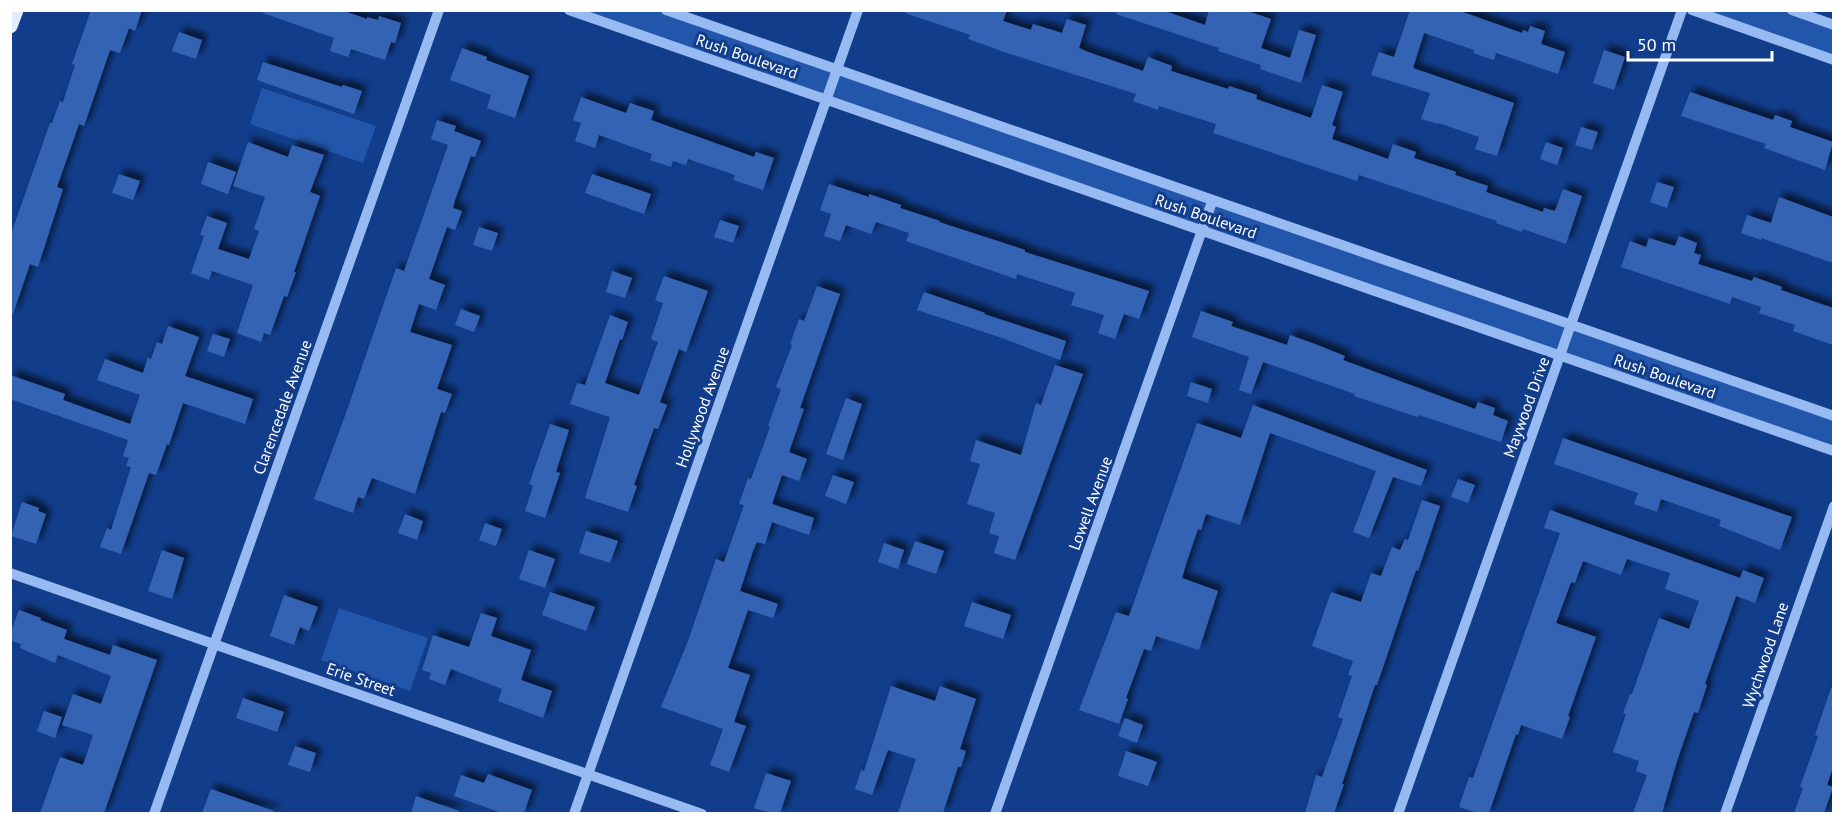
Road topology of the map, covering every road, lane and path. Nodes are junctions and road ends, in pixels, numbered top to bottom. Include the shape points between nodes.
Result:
1 (16, 10) edge
2 (439, 10) edge
3 (569, 10) edge
4 (666, 10) edge
5 (858, 10) edge
6 (1682, 10) edge
7 (1692, 10) edge
8 (1791, 10) edge
9 (1833, 25) edge
10 (10, 26) edge
11 (1833, 60) edge
12 (837, 71) junction
13 (827, 100) junction
14 (1212, 201) junction
15 (1202, 231) junction
16 (1571, 326) junction
17 (1560, 356) junction
18 (1833, 416) edge
19 (1833, 451) edge
20 (1833, 506) edge
21 (10, 573) edge
22 (214, 644) junction
23 (588, 774) junction
24 (154, 813) edge
25 (574, 813) edge
26 (702, 813) edge
27 (995, 813) edge
28 (1398, 813) edge
29 (1725, 813) edge

1 - 10 main road
2 - 22 street, Clarencedale Avenue
3 - 13 street, Rush Boulevard
4 - 12 street, Rush Boulevard
5 - 12 street, Hollywood Avenue
6 - 16 street, Maywood Drive
7 - 11 street
8 - 9 street
12 - 13 street, Hollywood Avenue
12 - 14 street, Rush Boulevard
13 - 15 street, Rush Boulevard
13 - 23 street, Hollywood Avenue
14 - 15 street, Lowell Avenue
14 - 16 street, Rush Boulevard
15 - 17 street, Rush Boulevard
15 - 27 street, Lowell Avenue
16 - 17 street, Maywood Drive
16 - 18 street, Rush Boulevard
17 - 19 street, Rush Boulevard
17 - 28 street, Maywood Drive
20 - 29 street, Wychwood Lane
21 - 22 street, Erie Street
22 - 23 street, Erie Street
22 - 24 street, Clarencedale Avenue
23 - 25 street, Hollywood Avenue
23 - 26 street, Erie Street

